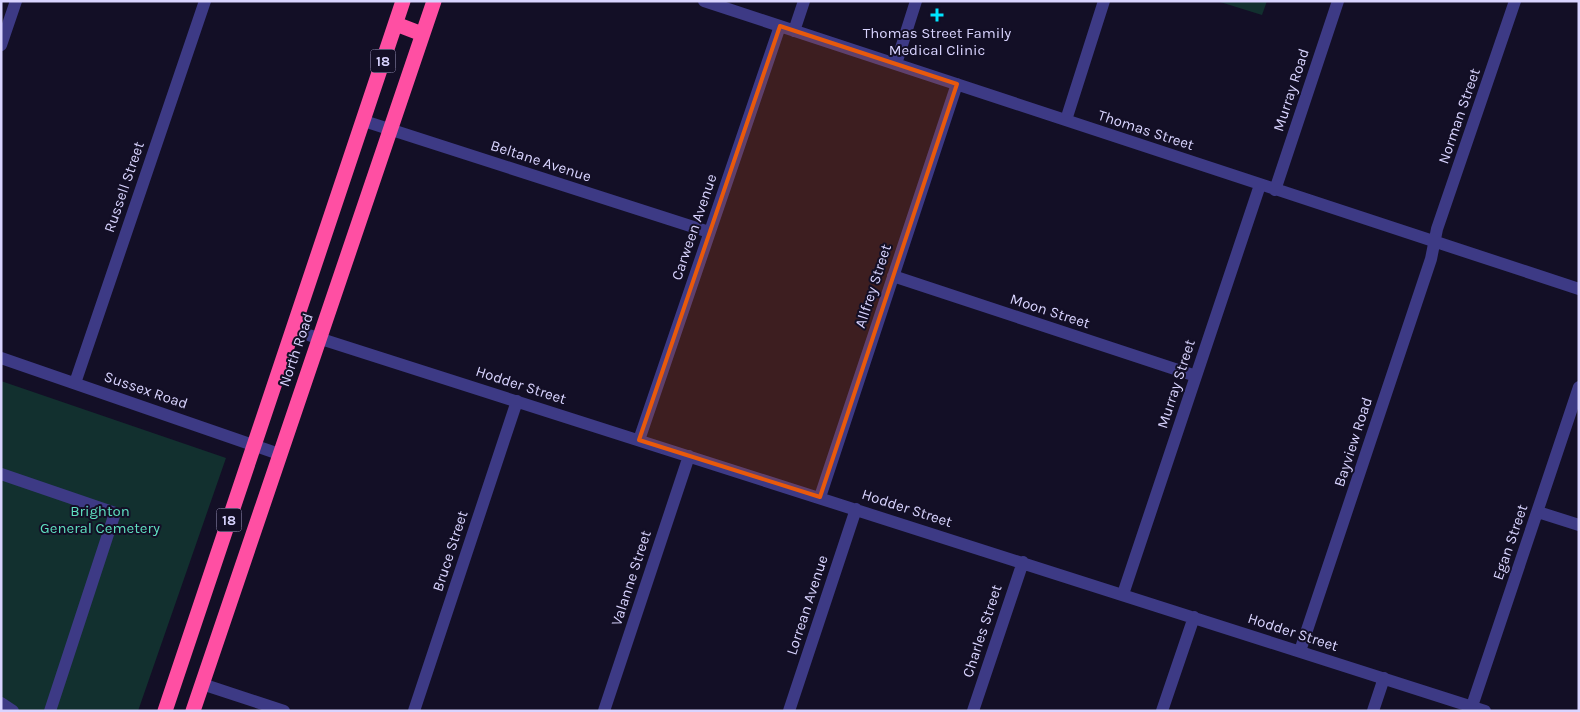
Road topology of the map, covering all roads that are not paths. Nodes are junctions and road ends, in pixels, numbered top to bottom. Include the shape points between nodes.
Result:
1 (16, 1) edge
2 (205, 1) edge
3 (403, 1) edge
4 (434, 1) edge
5 (704, 1) edge
6 (804, 1) edge
7 (916, 1) edge
8 (1104, 1) edge
9 (1338, 1) edge
10 (1515, 1) edge
11 (396, 24) junction
12 (780, 26) junction
13 (794, 31) junction
14 (422, 34) junction
15 (1, 45) edge
16 (896, 64) junction
17 (957, 84) junction
18 (1066, 120) junction
19 (364, 121) junction
20 (390, 130) junction
21 (1260, 184) junction
22 (1276, 190) junction
23 (709, 232) junction
24 (1435, 242) junction
25 (893, 276) junction
26 (1579, 289) edge
27 (293, 330) junction
28 (318, 338) junction
29 (1, 358) edge
30 (1196, 376) junction
31 (75, 383) junction
32 (1578, 393) edge
33 (517, 400) junction
34 (639, 440) junction
35 (254, 445) junction
36 (279, 454) junction
37 (689, 456) junction
38 (1, 474) edge
39 (820, 497) junction
40 (856, 509) junction
41 (1538, 512) junction
42 (1579, 525) edge
43 (1023, 562) junction
44 (1124, 594) junction
45 (1194, 617) junction
46 (1300, 651) junction
47 (1384, 678) junction
48 (202, 684) junction
49 (1, 703) edge
50 (1472, 706) junction
51 (13, 711) edge
52 (50, 711) edge
53 (165, 711) edge
54 (194, 711) edge
55 (284, 711) edge
56 (414, 711) edge
57 (604, 711) edge
58 (789, 711) edge
59 (973, 711) edge
60 (1162, 711) edge
61 (1373, 711) edge
62 (1485, 711) edge

1 - 15 street
2 - 31 street, Russell Street
3 - 11 highway, North Road / 18
4 - 14 highway, North Road / 18
5 - 12 street, Thomas Street
6 - 13 street
7 - 16 street
8 - 18 street
9 - 22 street, Murray Road
10 - 24 street, Norman Street via 1438,224
11 - 14 highway
11 - 19 highway, North Road / 18
12 - 13 street, Thomas Street
12 - 23 street, Carween Avenue
13 - 16 street, Thomas Street
14 - 20 highway, North Road / 18
16 - 17 street, Thomas Street
17 - 18 street, Thomas Street
17 - 25 street, Allfrey Street
18 - 21 street, Thomas Street
19 - 20 street, Beltane Avenue
19 - 27 highway, North Road / 18
20 - 23 street, Beltane Avenue
20 - 28 highway, North Road / 18
21 - 22 street, Thomas Street
21 - 30 street, Murray Street
22 - 24 street, Thomas Street
23 - 34 street, Carween Avenue
24 - 26 street, Thomas Street
24 - 46 street, Bayview Road
25 - 30 street, Moon Street
25 - 39 street, Allfrey Street
27 - 28 street, Hodder Street
27 - 35 highway, North Road / 18
28 - 33 street, Hodder Street
28 - 36 highway, North Road / 18
29 - 31 street, Sussex Road
30 - 44 street, Murray Street
31 - 35 street, Sussex Road
32 - 41 street, Egan Street
33 - 34 street, Hodder Street
33 - 56 street, Bruce Street
34 - 37 street, Hodder Street
35 - 36 street, Sussex Road
35 - 53 highway, North Road / 18
36 - 48 highway, North Road / 18
37 - 39 street, Hodder Street
37 - 57 street, Valanne Street
38 - 52 street via 115,513
39 - 40 street, Hodder Street
40 - 43 street, Hodder Street
40 - 58 street, Lorrean Avenue
41 - 42 street
41 - 50 street, Egan Street
43 - 44 street, Hodder Street
43 - 59 street, Charles Street
44 - 45 street, Hodder Street
45 - 46 street, Hodder Street
45 - 60 street
46 - 47 street, Hodder Street
47 - 50 street, Hodder Street
47 - 61 street
48 - 54 highway, North Road / 18
48 - 55 street
49 - 51 street
50 - 62 street, Hodder Street

